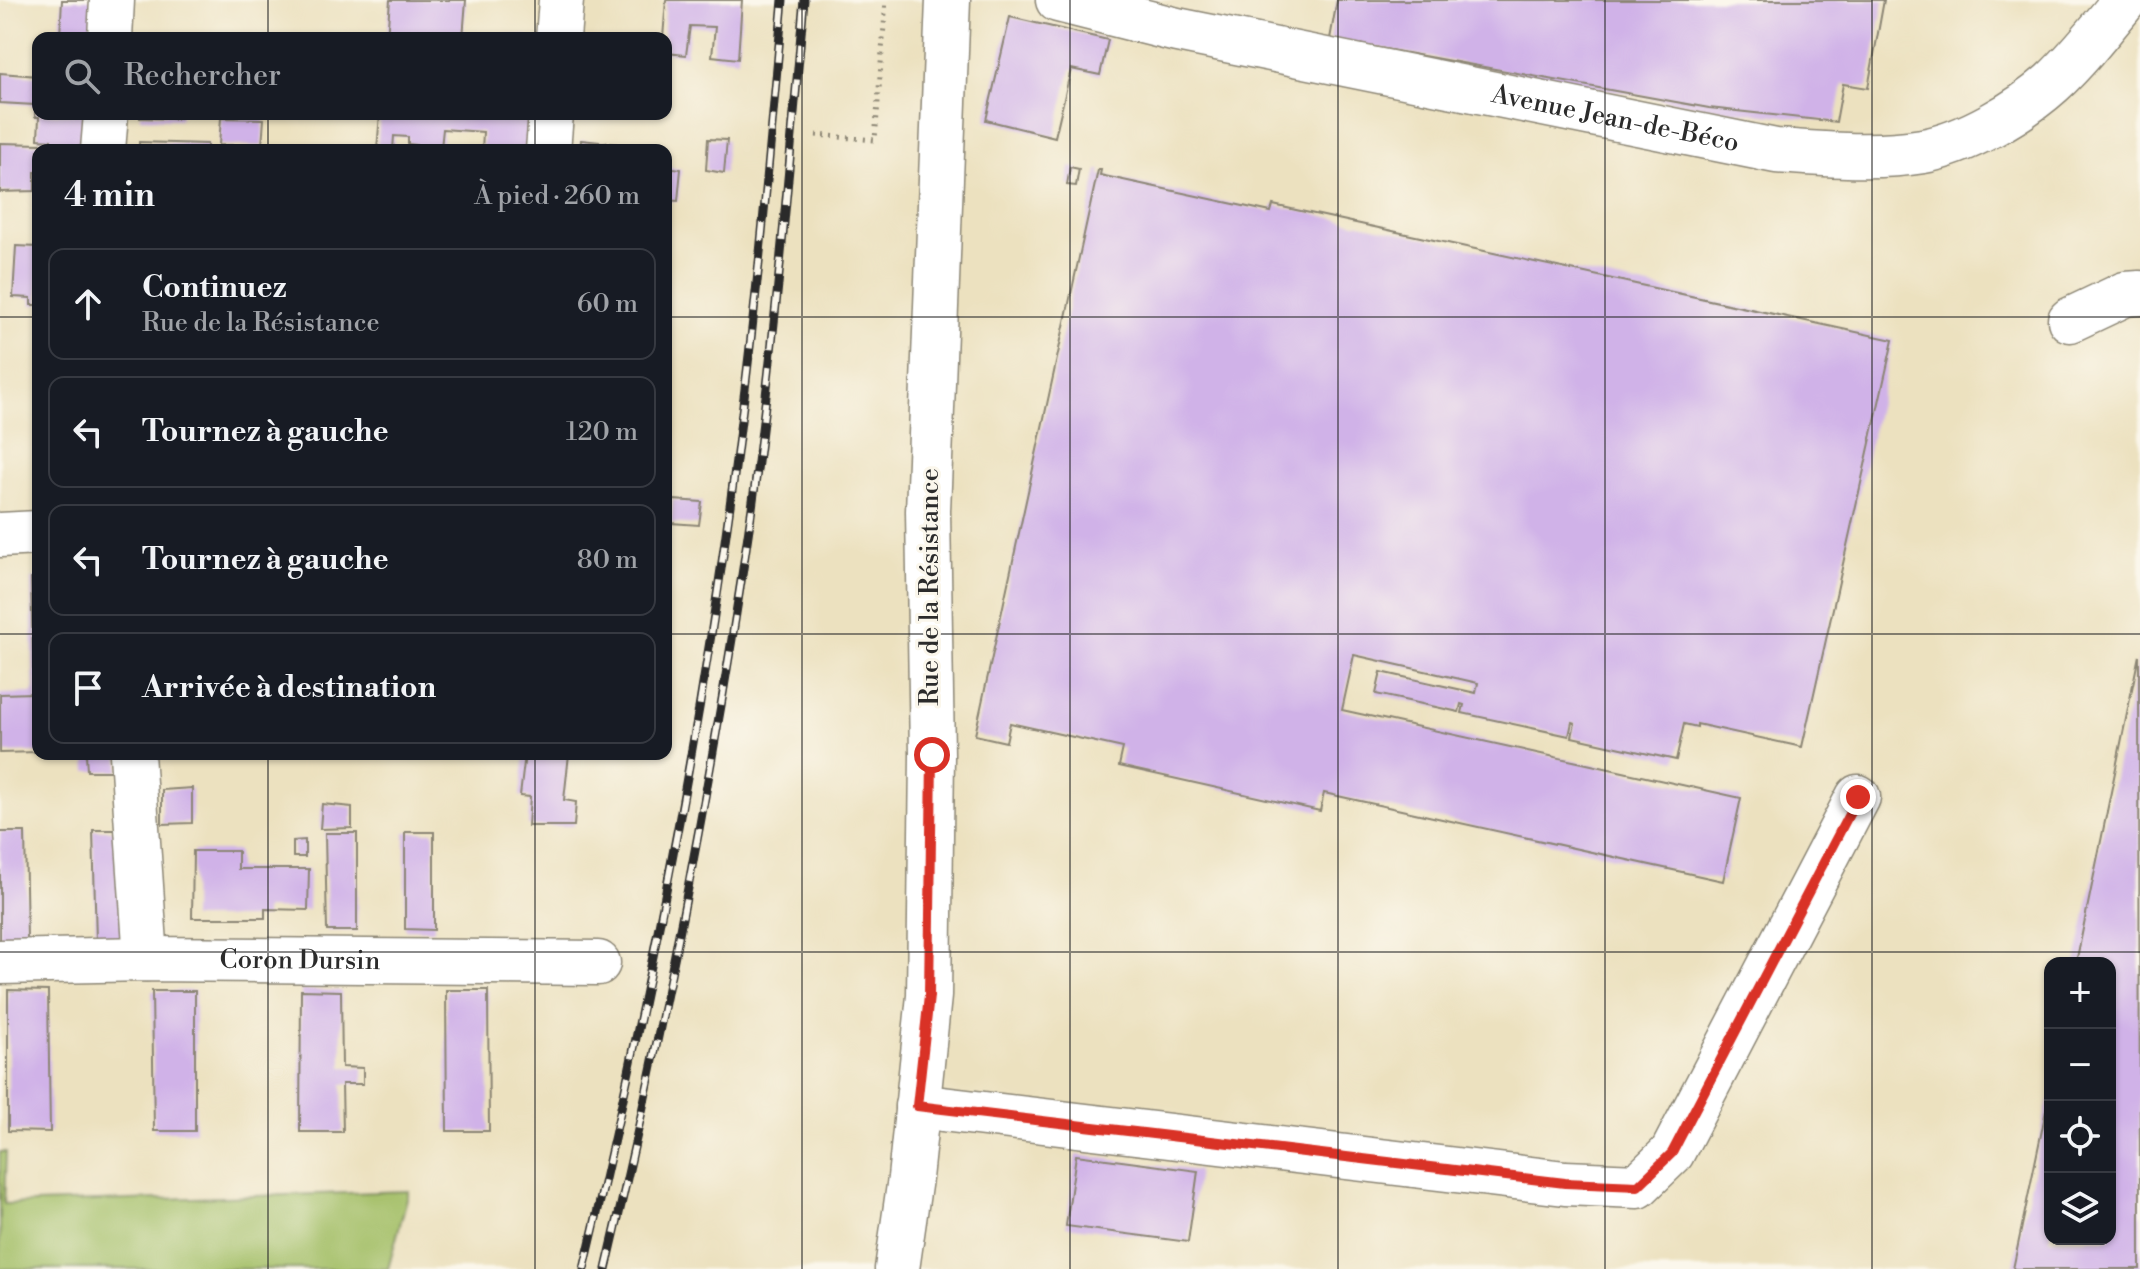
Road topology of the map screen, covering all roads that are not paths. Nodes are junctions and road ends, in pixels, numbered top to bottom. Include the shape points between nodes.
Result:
1 (112, 0) edge
2 (561, 0) edge
3 (948, 0) edge
4 (1058, 0) edge
5 (2113, 15) edge
6 (110, 32) edge
7 (558, 32) edge
8 (106, 120) edge
9 (550, 120) edge
10 (104, 144) edge
11 (548, 144) edge
12 (2140, 293) edge
13 (2070, 320) dead end
14 (32, 533) edge
15 (0, 535) edge
16 (132, 760) edge
17 (1858, 797) dead end
18 (146, 959) junction
19 (0, 962) edge
20 (598, 963) dead end
21 (917, 1106) junction
22 (897, 1269) edge

1 - 6 street
2 - 7 street
3 - 21 street, Rue de la Résistance via 928,511 929,996
4 - 5 street, Avenue Jean-de-Béco via 1193,33 1776,151 1855,157 1924,151 1960,141 2007,116 2051,83
8 - 10 street
9 - 11 street
12 - 13 street via 2125,294
14 - 15 street
16 - 18 street
17 - 21 street via 1672,1153 1638,1186 1565,1183
18 - 19 street, Coron Dursin
18 - 20 street, Coron Dursin
21 - 22 street, Rue de la Résistance

